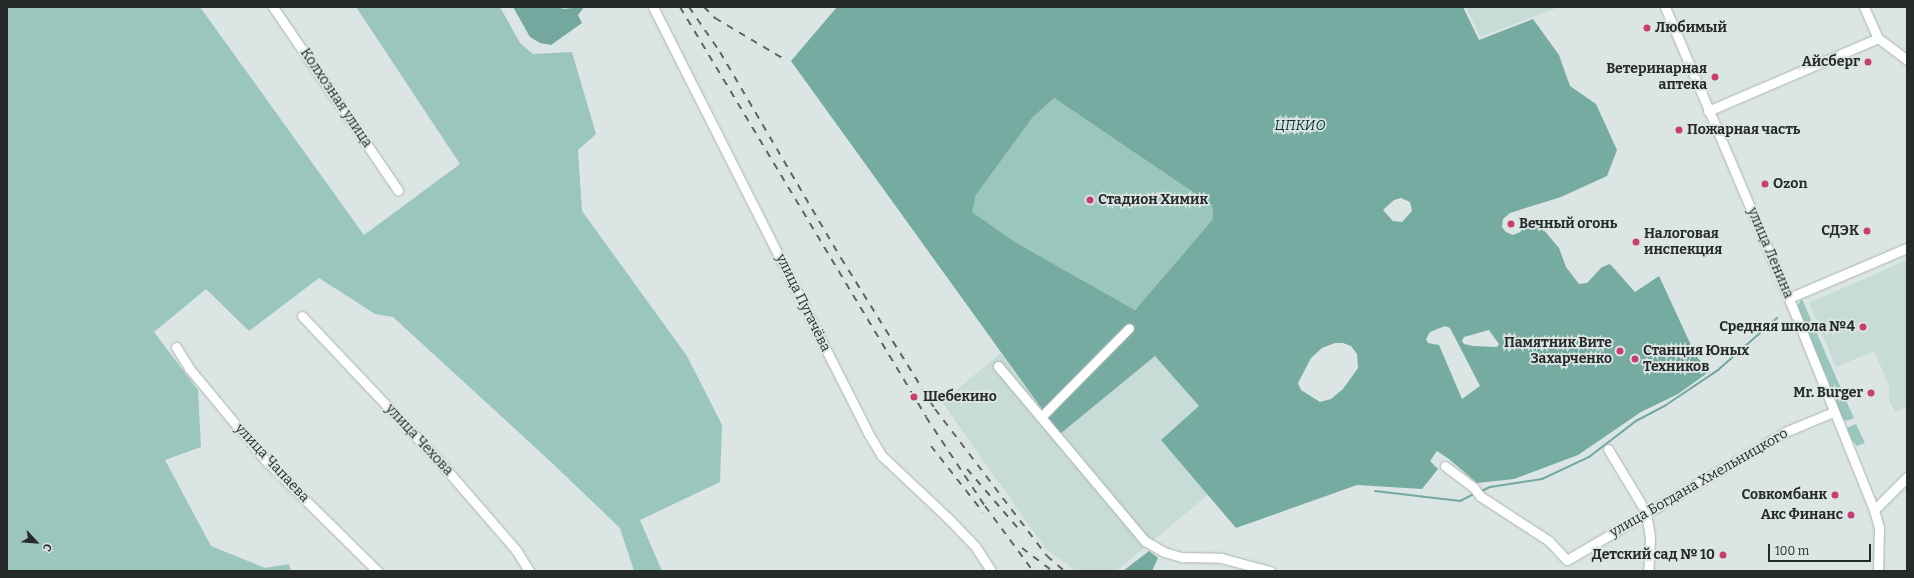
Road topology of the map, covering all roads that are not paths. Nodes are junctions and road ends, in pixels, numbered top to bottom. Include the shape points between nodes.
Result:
1 (273, 7) edge
2 (653, 7) edge
3 (1665, 7) edge
4 (1864, 7) edge
5 (1878, 38) junction
6 (1907, 60) edge
7 (1708, 110) junction
8 (398, 190) dead end
9 (1907, 248) edge
10 (1789, 298) junction
11 (302, 316) dead end
12 (1130, 328) dead end
13 (176, 347) dead end
14 (998, 366) dead end
15 (1833, 412) junction
16 (1041, 417) junction
17 (1608, 449) dead end
18 (1445, 466) dead end
19 (1907, 477) edge
20 (1874, 510) junction
21 (1646, 512) junction
22 (377, 571) edge
23 (529, 571) edge
24 (991, 571) edge
25 (1270, 571) edge
26 (1648, 571) edge
27 (1878, 571) edge

1 - 8 street, Колхозная улица
2 - 24 street, улица Пугачёва via 868,433 882,456 974,546
3 - 7 street, улица Ленина
4 - 5 street
5 - 6 street
5 - 7 street
7 - 10 street, улица Ленина
9 - 10 street
10 - 15 street, улица Ленина
11 - 23 street, улица Чехова via 439,461 516,550
12 - 16 street
13 - 22 street, улица Чапаева via 189,368 265,460
14 - 16 street
15 - 20 street, улица Ленина
15 - 21 street, улица Богдана Хмельницкого via 1785,432
16 - 25 street via 1145,541 1164,552 1182,557 1221,558
17 - 21 street
18 - 21 street, улица Богдана Хмельницкого via 1477,492 1549,540 1567,560
19 - 20 street
20 - 27 street, улица Ленина via 1879,527
21 - 26 street via 1650,538

